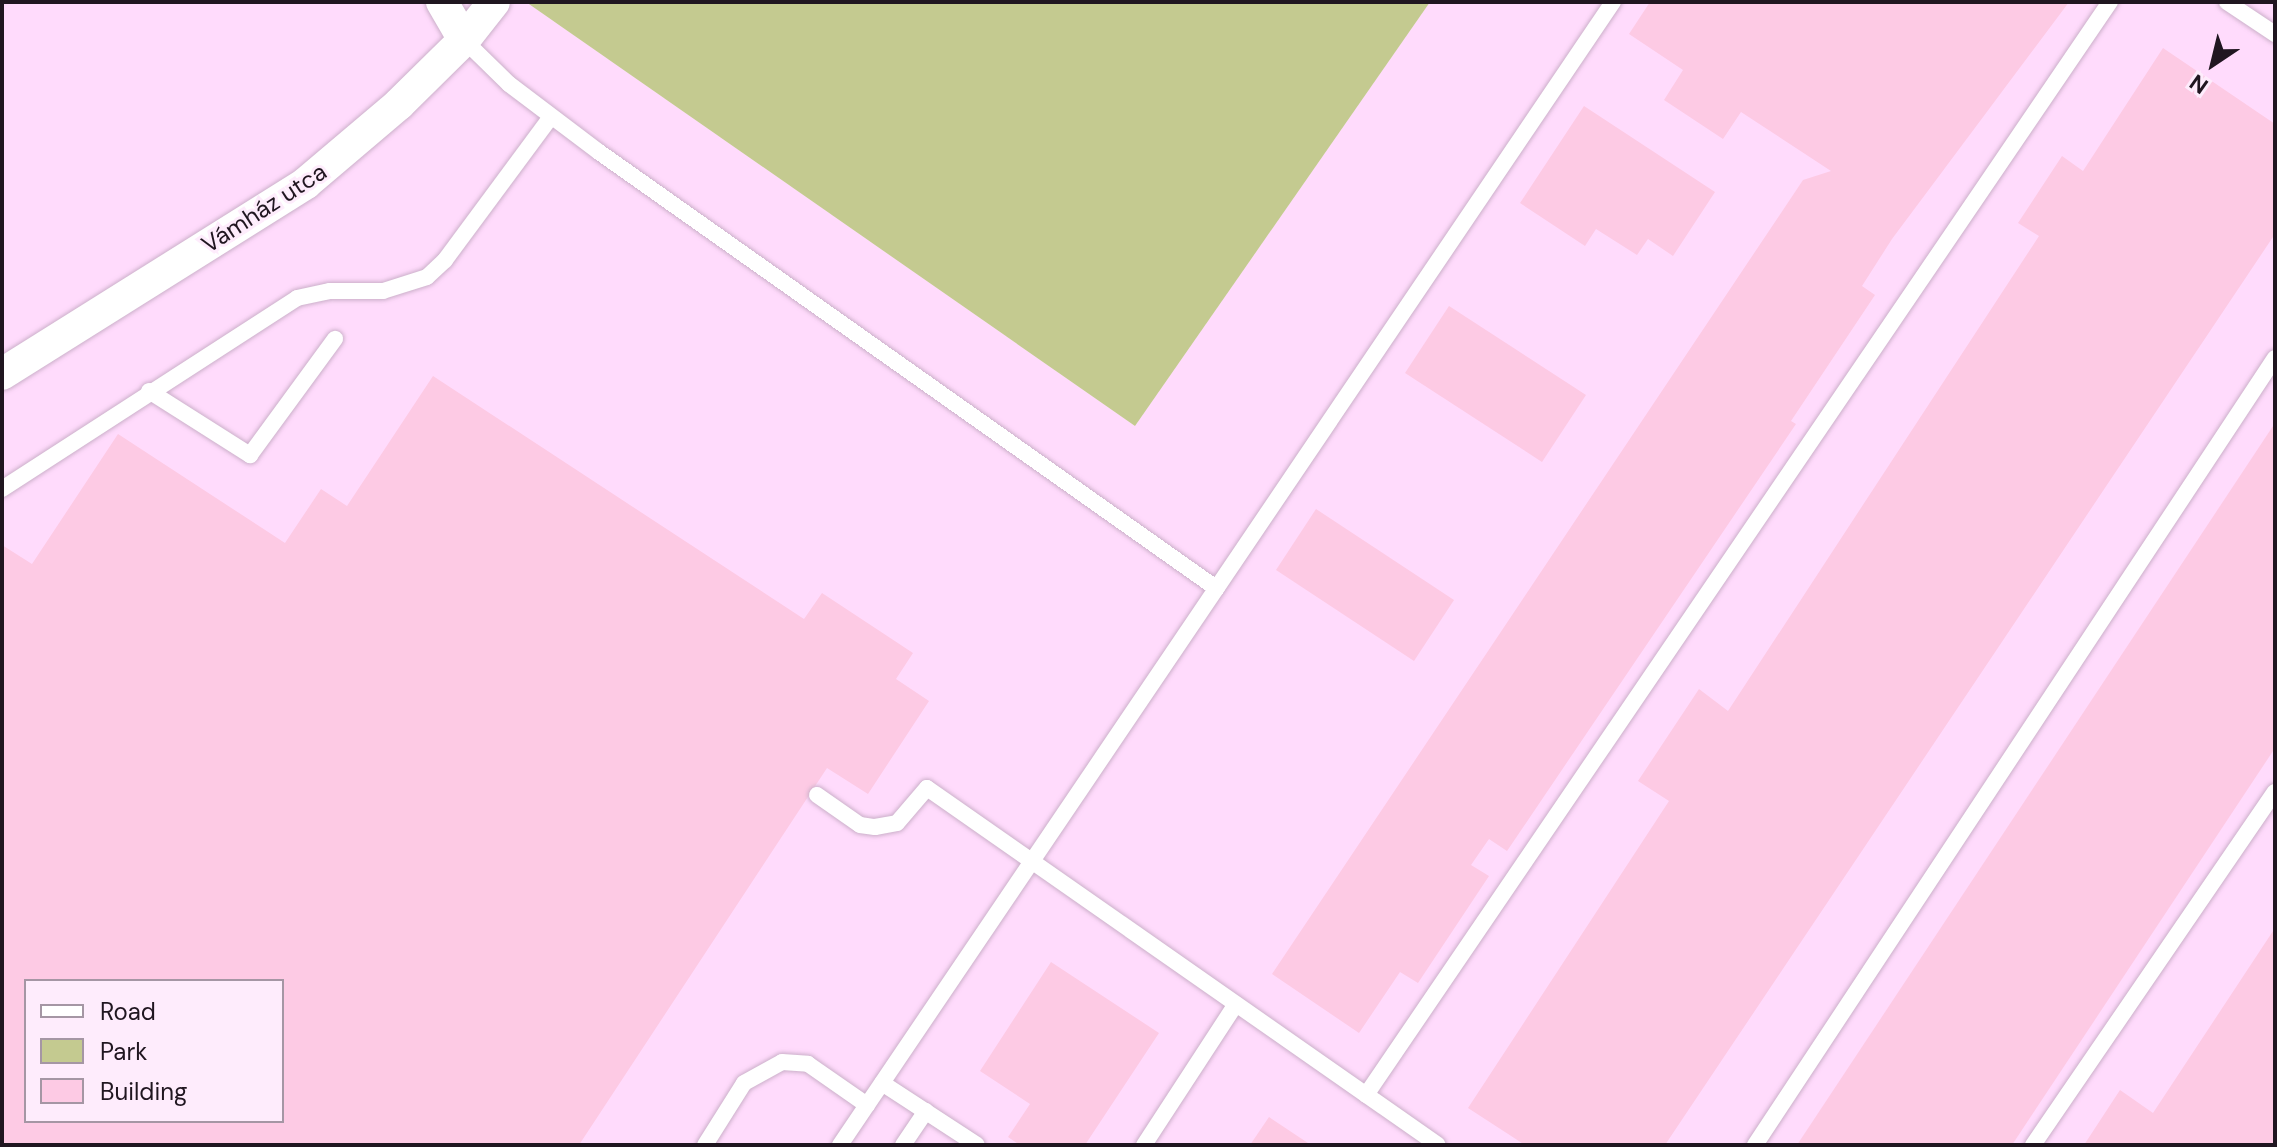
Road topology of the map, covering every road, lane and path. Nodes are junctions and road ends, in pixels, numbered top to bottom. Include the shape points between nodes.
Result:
1 (442, 2) edge
2 (494, 2) edge
3 (1613, 2) edge
4 (2110, 2) edge
5 (2227, 2) edge
6 (2275, 34) edge
7 (464, 40) junction
8 (551, 117) junction
9 (335, 339) dead end
10 (2275, 358) edge
11 (2, 374) edge
12 (149, 391) junction
13 (2, 489) edge
14 (1216, 588) junction
15 (2275, 792) edge
16 (817, 795) dead end
17 (1032, 864) junction
18 (1236, 1004) junction
19 (882, 1083) junction
20 (1366, 1095) junction
21 (867, 1105) junction
22 (926, 1111) junction
23 (705, 1145) edge
24 (840, 1145) edge
25 (903, 1145) edge
26 (977, 1145) edge
27 (1144, 1145) edge
28 (1438, 1145) edge
29 (1755, 1145) edge
30 (2033, 1145) edge

1 - 7 street
2 - 7 street, Vámház utca
3 - 14 lane
4 - 20 lane
5 - 6 lane
7 - 8 lane
7 - 11 street, Vámház utca via 370,131 306,183
8 - 12 lane via 427,277 402,288 297,298
8 - 14 lane
9 - 12 lane via 250,455
10 - 29 lane
12 - 13 lane
14 - 17 lane
15 - 30 lane
16 - 17 lane via 860,825 888,827 906,815 927,788
17 - 18 lane
17 - 19 lane
18 - 20 lane
18 - 27 lane
19 - 21 lane
19 - 22 lane
20 - 28 lane
21 - 23 lane via 808,1064 782,1062 744,1083
21 - 24 lane
22 - 25 lane
22 - 26 lane

